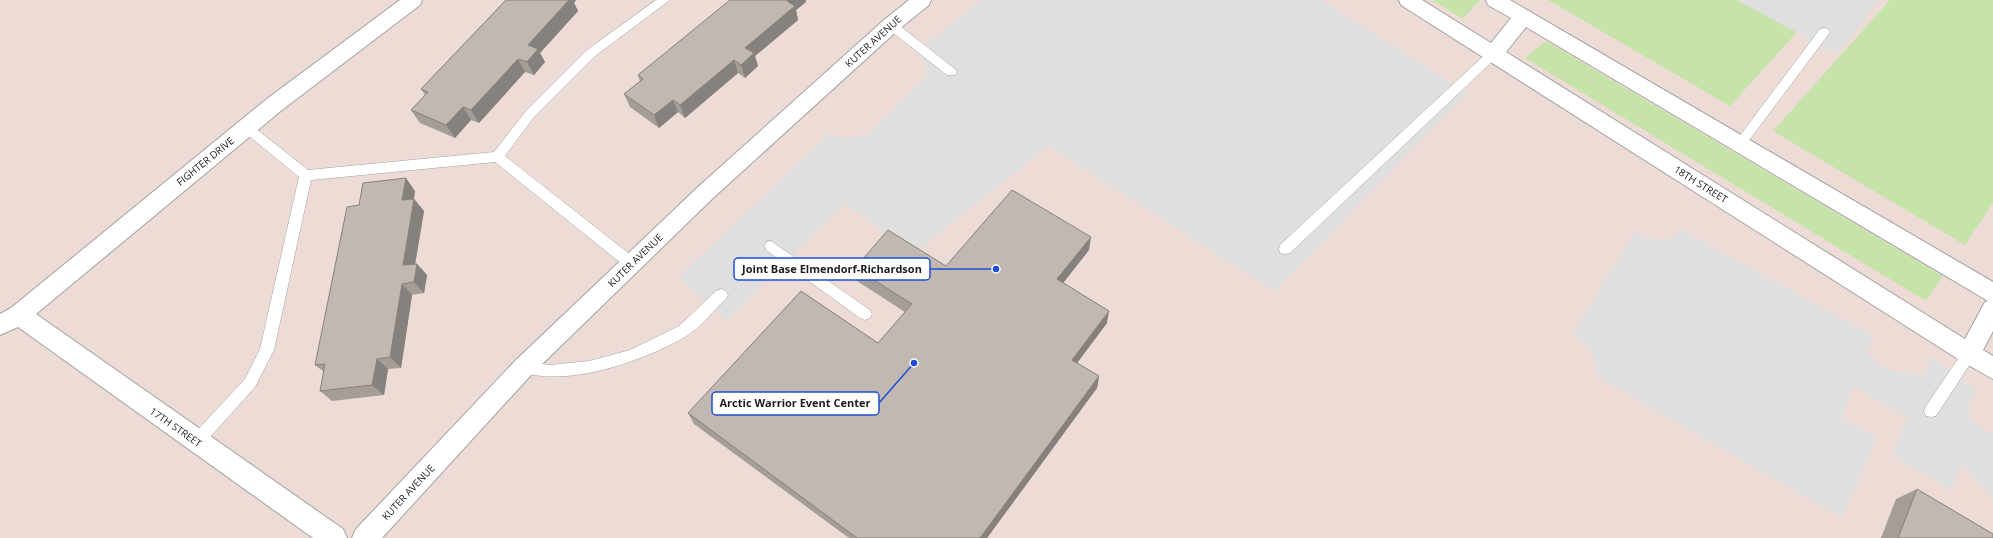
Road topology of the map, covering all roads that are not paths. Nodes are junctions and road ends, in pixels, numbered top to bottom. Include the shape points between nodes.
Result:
1 (413, 0) edge
2 (664, 0) edge
3 (922, 0) edge
4 (1408, 0) edge
5 (1495, 0) edge
6 (1523, 17) junction
7 (891, 25) junction
8 (1824, 32) dead end
9 (1494, 53) junction
10 (951, 72) dead end
11 (246, 127) junction
12 (1740, 144) junction
13 (497, 157) junction
14 (306, 175) junction
15 (770, 246) dead end
16 (1285, 249) dead end
17 (632, 264) junction
18 (1993, 293) edge
19 (721, 295) dead end
20 (1993, 309) edge
21 (865, 314) dead end
22 (9, 320) edge
23 (1969, 354) junction
24 (524, 367) junction
25 (1993, 369) edge
26 (1931, 411) dead end
27 (196, 441) junction
28 (334, 538) edge
29 (365, 538) edge

1 - 11 street, FIGHTER DRIVE
2 - 13 lane via 591,53 530,114
3 - 7 street, KUTER AVENUE
4 - 9 street, 18TH STREET
5 - 6 street
6 - 9 street
6 - 12 street
7 - 10 lane
7 - 17 street, KUTER AVENUE
8 - 12 lane
9 - 16 lane
9 - 23 street, 18TH STREET
11 - 14 lane
11 - 22 street, FIGHTER DRIVE
12 - 18 street
13 - 14 lane
13 - 17 lane
14 - 27 lane via 267,350 250,383
15 - 21 lane
17 - 24 street, KUTER AVENUE
19 - 24 lane via 684,330 633,355 589,367 550,371
20 - 23 street
22 - 27 street, 17TH STREET
23 - 25 street, 18TH STREET
23 - 26 lane
24 - 29 street, KUTER AVENUE
27 - 28 street, 17TH STREET

